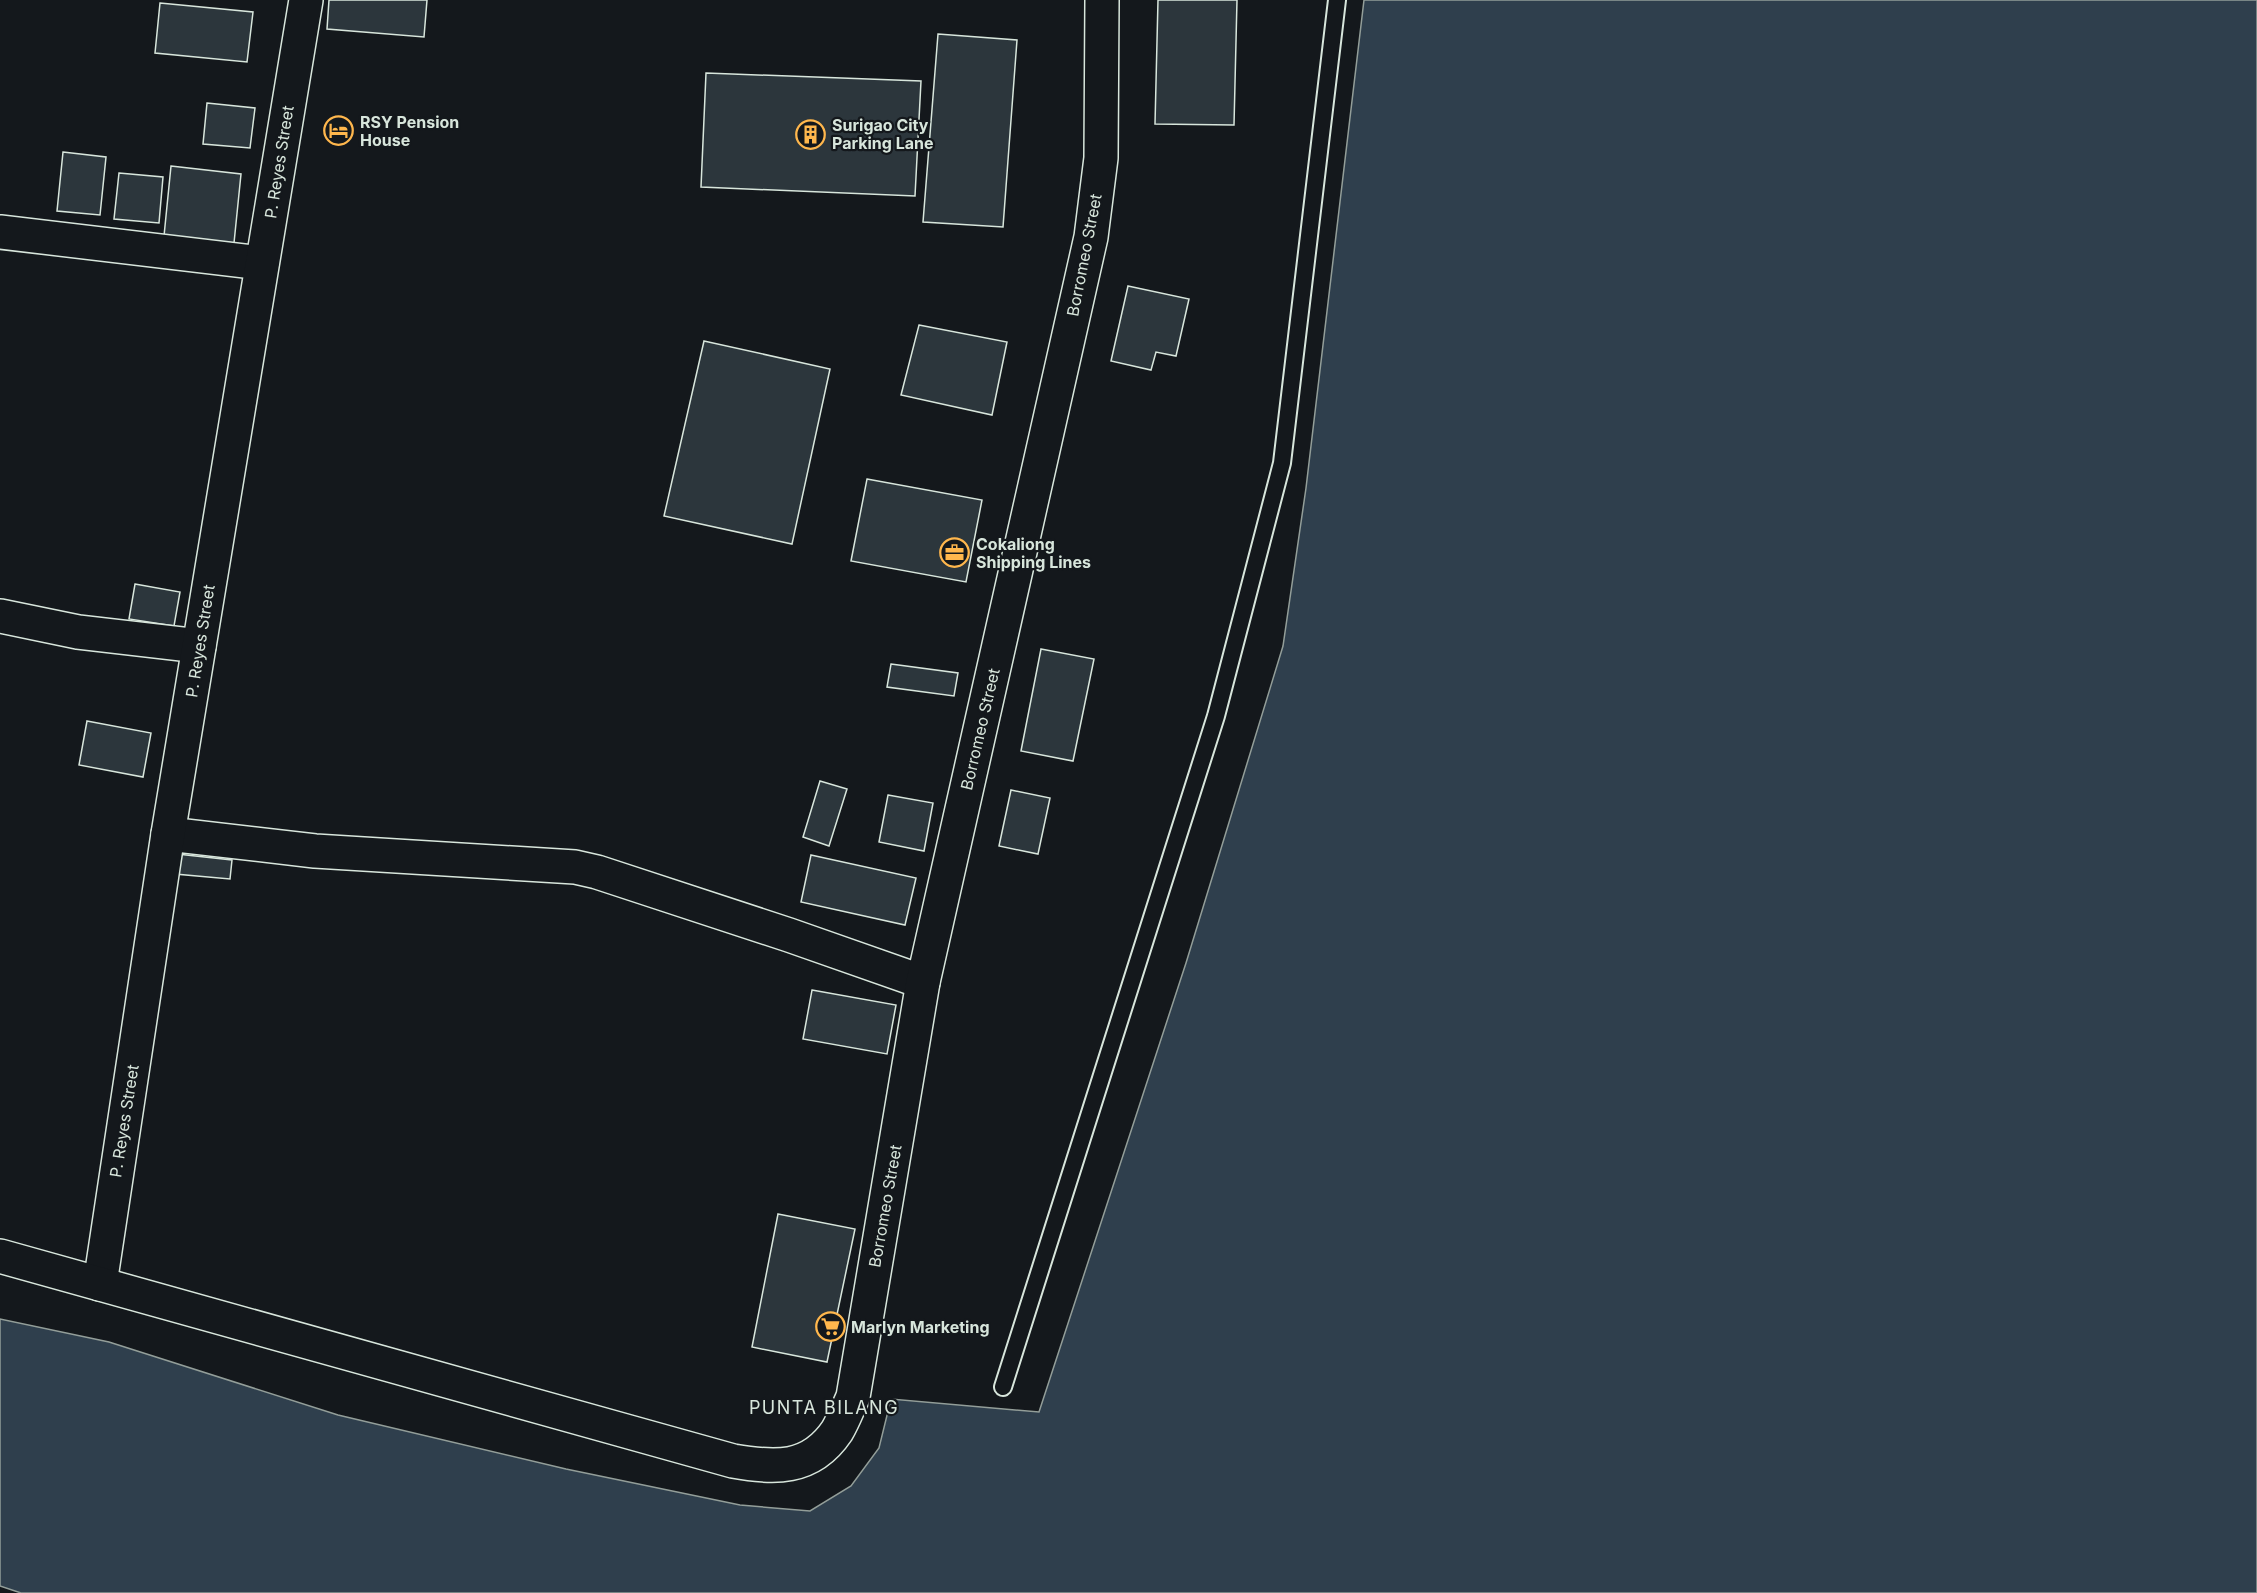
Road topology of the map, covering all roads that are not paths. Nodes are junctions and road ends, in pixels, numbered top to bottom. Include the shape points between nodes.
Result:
1 (306, 0) edge
2 (1102, 0) edge
3 (1337, 0) edge
4 (0, 232) edge
5 (262, 263) junction
6 (0, 616) edge
7 (199, 646) junction
8 (168, 834) junction
9 (923, 982) junction
10 (0, 1256) edge
11 (100, 1284) junction
12 (1003, 1387) dead end

1 - 5 street, P. Reyes Street
2 - 9 street, Borromeo Street via 1101,158 1091,237
3 - 12 lane via 1282,463 1216,716
4 - 5 street
5 - 7 street, P. Reyes Street
6 - 7 street via 78,632
7 - 8 street, P. Reyes Street
8 - 9 street via 315,851 575,867
8 - 11 street, P. Reyes Street
9 - 11 street, Borromeo Street via 853,1397 837,1431 820,1450 796,1463 767,1467 733,1461
10 - 11 street

